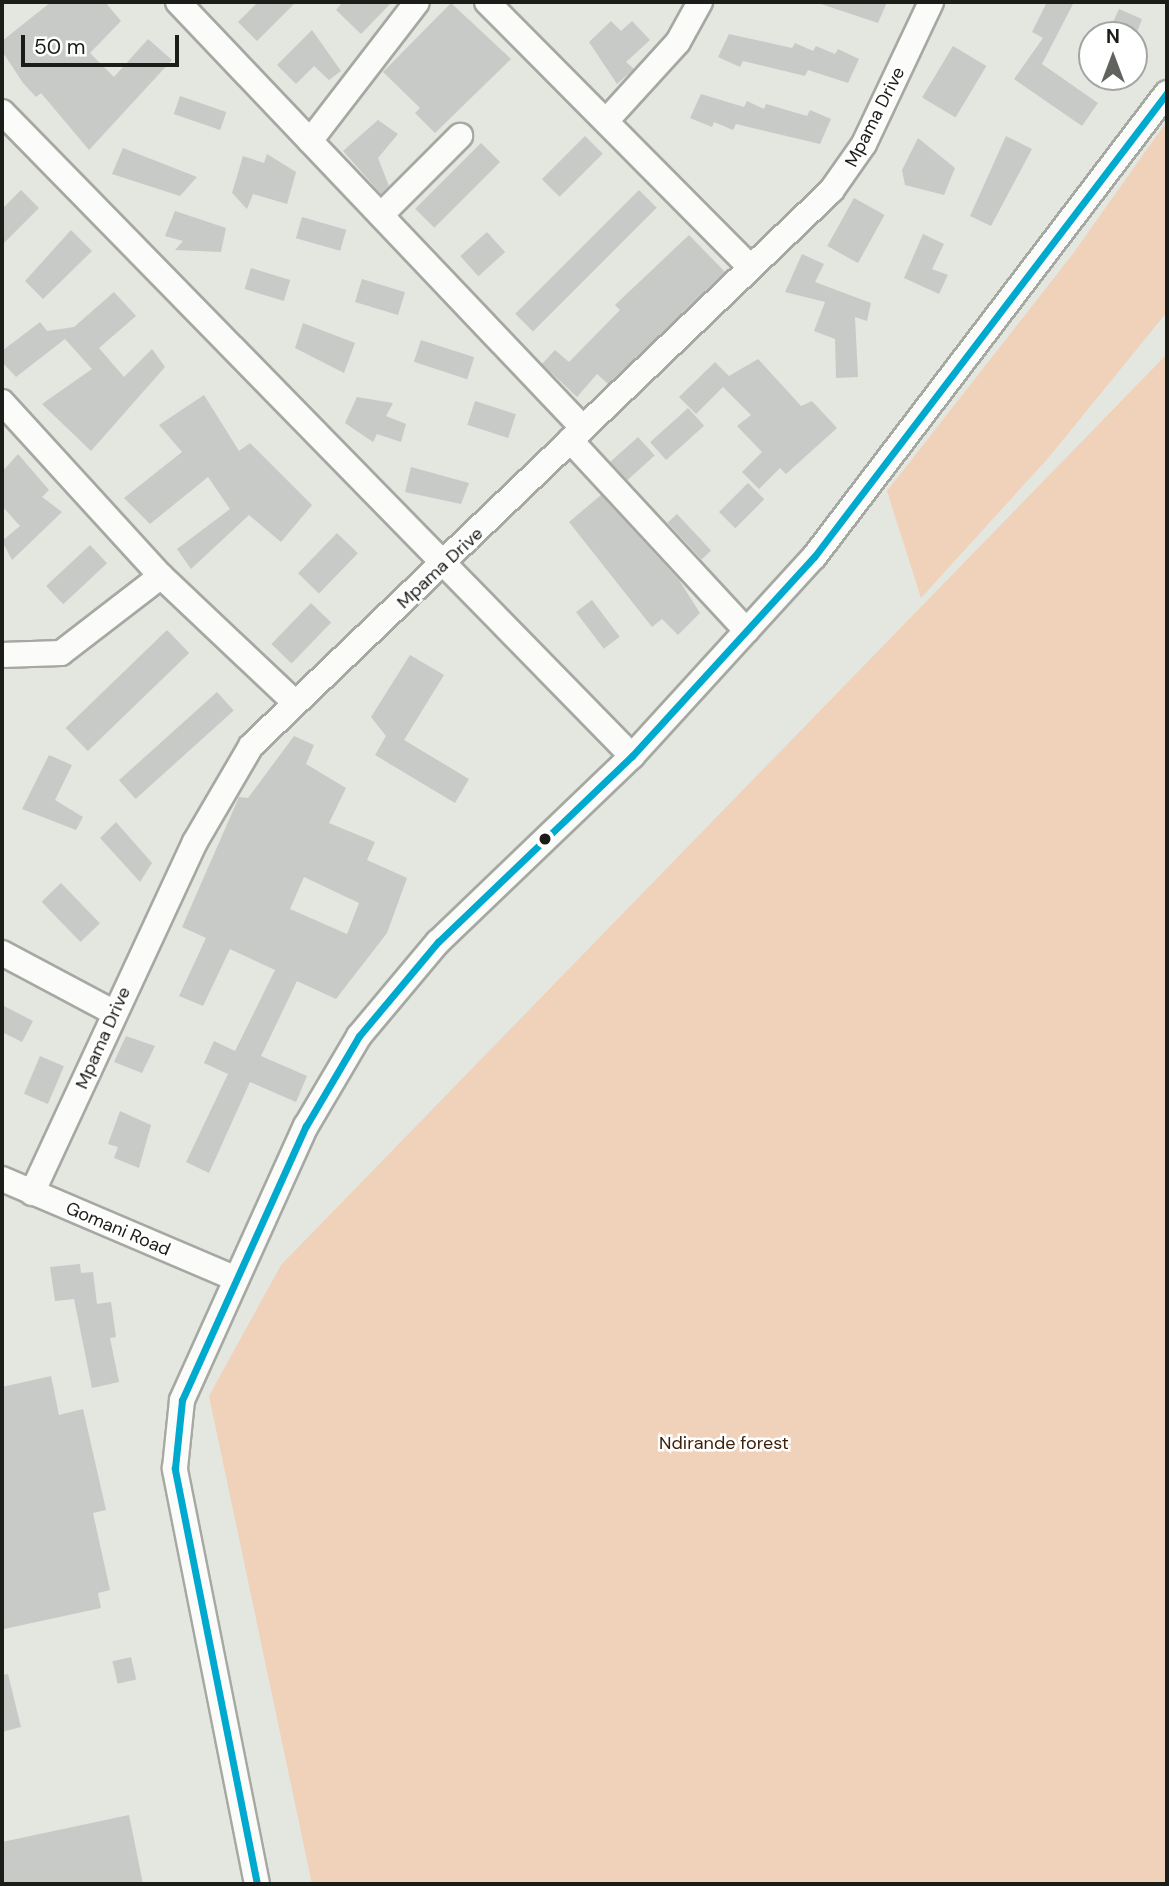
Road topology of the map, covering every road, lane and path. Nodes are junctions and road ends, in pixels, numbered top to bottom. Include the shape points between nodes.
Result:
1 (178, 2) edge
2 (417, 2) edge
3 (487, 2) edge
4 (700, 2) edge
5 (931, 2) edge
6 (1167, 93) edge
7 (2, 112) edge
8 (607, 120) junction
9 (460, 136) dead end
10 (310, 141) junction
11 (381, 215) junction
12 (750, 267) junction
13 (2, 402) edge
14 (576, 433) junction
15 (445, 566) junction
16 (161, 576) junction
17 (747, 631) junction
18 (2, 655) edge
19 (293, 701) junction
20 (632, 755) junction
21 (2, 953) edge
22 (113, 1012) junction
23 (2, 1179) edge
24 (32, 1193) junction
25 (234, 1278) junction
26 (257, 1884) edge

1 - 10 street
2 - 10 street
3 - 8 street
4 - 8 street via 678,42
5 - 12 street, Mpama Drive via 849,169
6 - 17 street via 814,557
7 - 15 street
8 - 12 street
9 - 11 street
10 - 11 street
11 - 14 street
12 - 14 street, Mpama Drive
13 - 16 street
14 - 15 street, Mpama Drive
14 - 17 street
15 - 19 street, Mpama Drive
15 - 20 street
16 - 18 street via 61,653
16 - 19 street
17 - 20 street
19 - 22 street, Mpama Drive via 223,787
20 - 25 street via 438,942 359,1036 306,1126
21 - 22 street
22 - 24 street, Mpama Drive
23 - 24 street, Gomani Road
24 - 25 street, Gomani Road
25 - 26 street via 182,1400 175,1468

